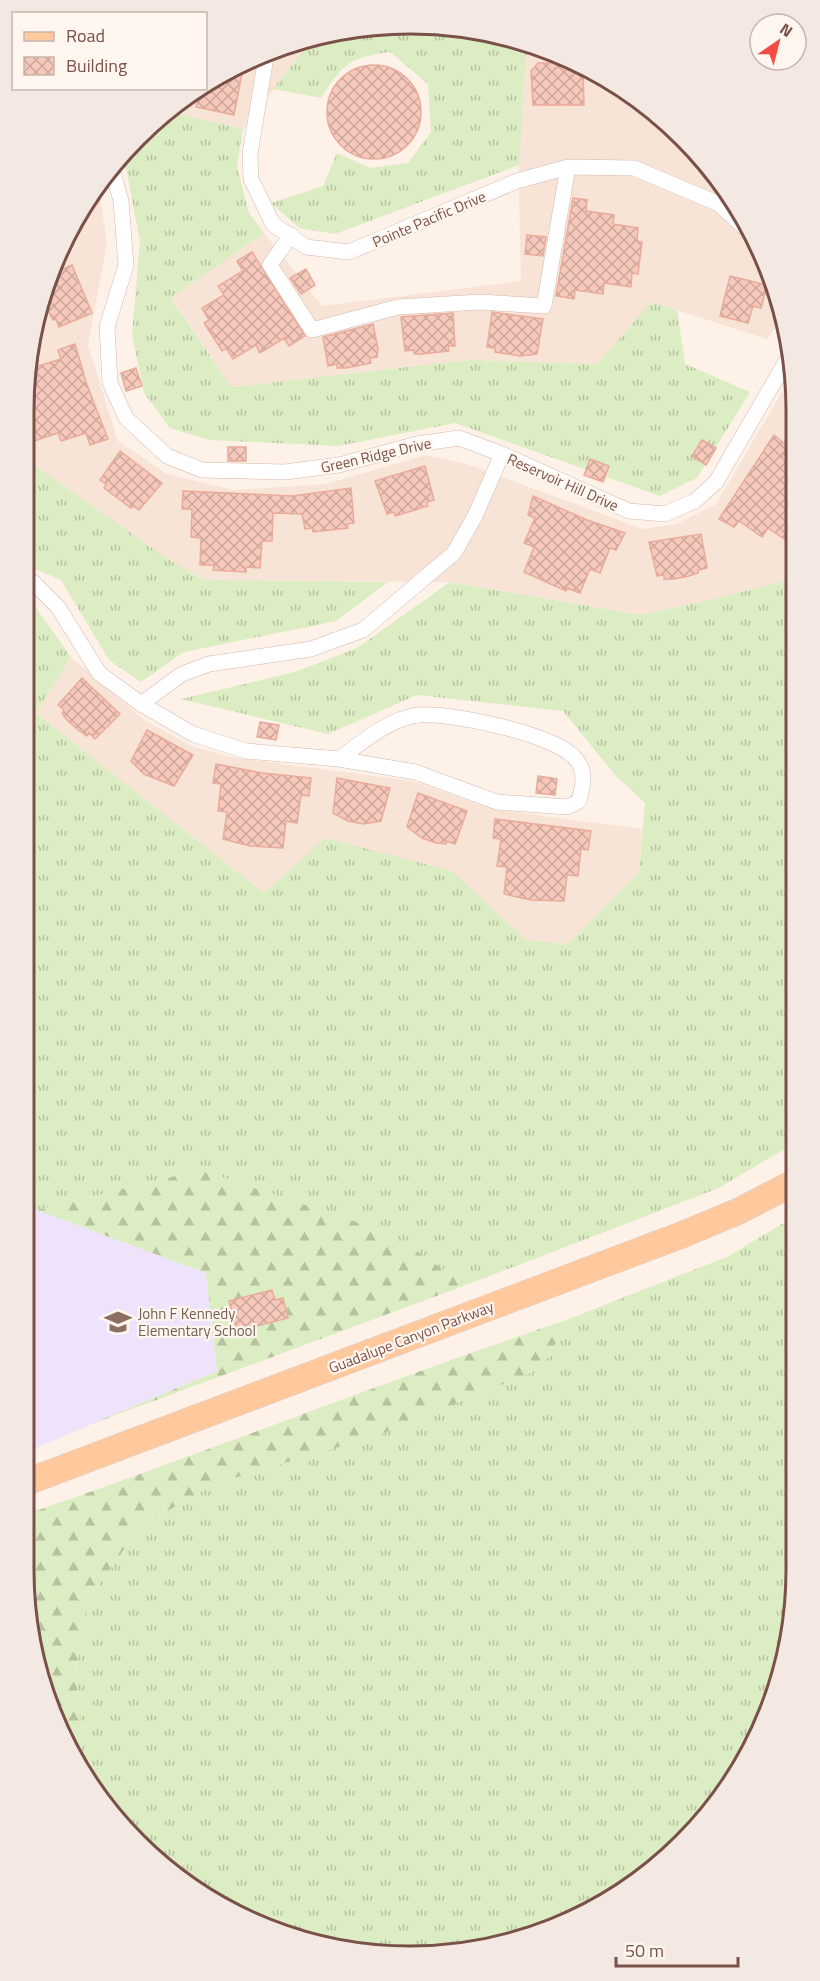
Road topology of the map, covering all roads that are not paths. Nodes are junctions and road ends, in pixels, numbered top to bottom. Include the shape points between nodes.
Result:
1 (265, 63) edge
2 (568, 167) junction
3 (115, 178) edge
4 (730, 215) edge
5 (291, 236) junction
6 (783, 367) edge
7 (502, 454) junction
8 (35, 584) edge
9 (141, 704) junction
10 (339, 759) junction
11 (786, 1187) edge
12 (35, 1479) edge

1 - 5 street, Pointe Pacific Drive via 250,154 251,179 273,224
2 - 4 street, Pointe Pacific Drive via 634,168 719,204
2 - 5 street, Pointe Pacific Drive via 518,181 349,252 306,247
2 - 5 street via 544,306 480,302 398,307 312,330 270,266
3 - 7 street, Green Ridge Drive via 121,201 126,265 107,327 110,383 126,418 167,456 202,470 285,472 339,465 417,444 459,438
6 - 7 street, Reservoir Hill Drive via 716,482 695,501 666,514 629,511
7 - 9 street, Reservoir Hill Drive via 454,553 363,630 311,649 209,664 182,674
8 - 9 street via 58,607 99,673
9 - 10 street via 194,734 246,751
10 - 10 street via 415,772 497,802 568,807 579,801 585,778 575,758 537,736 480,722 419,715 376,733
11 - 12 main road, Guadalupe Canyon Parkway via 674,1238

